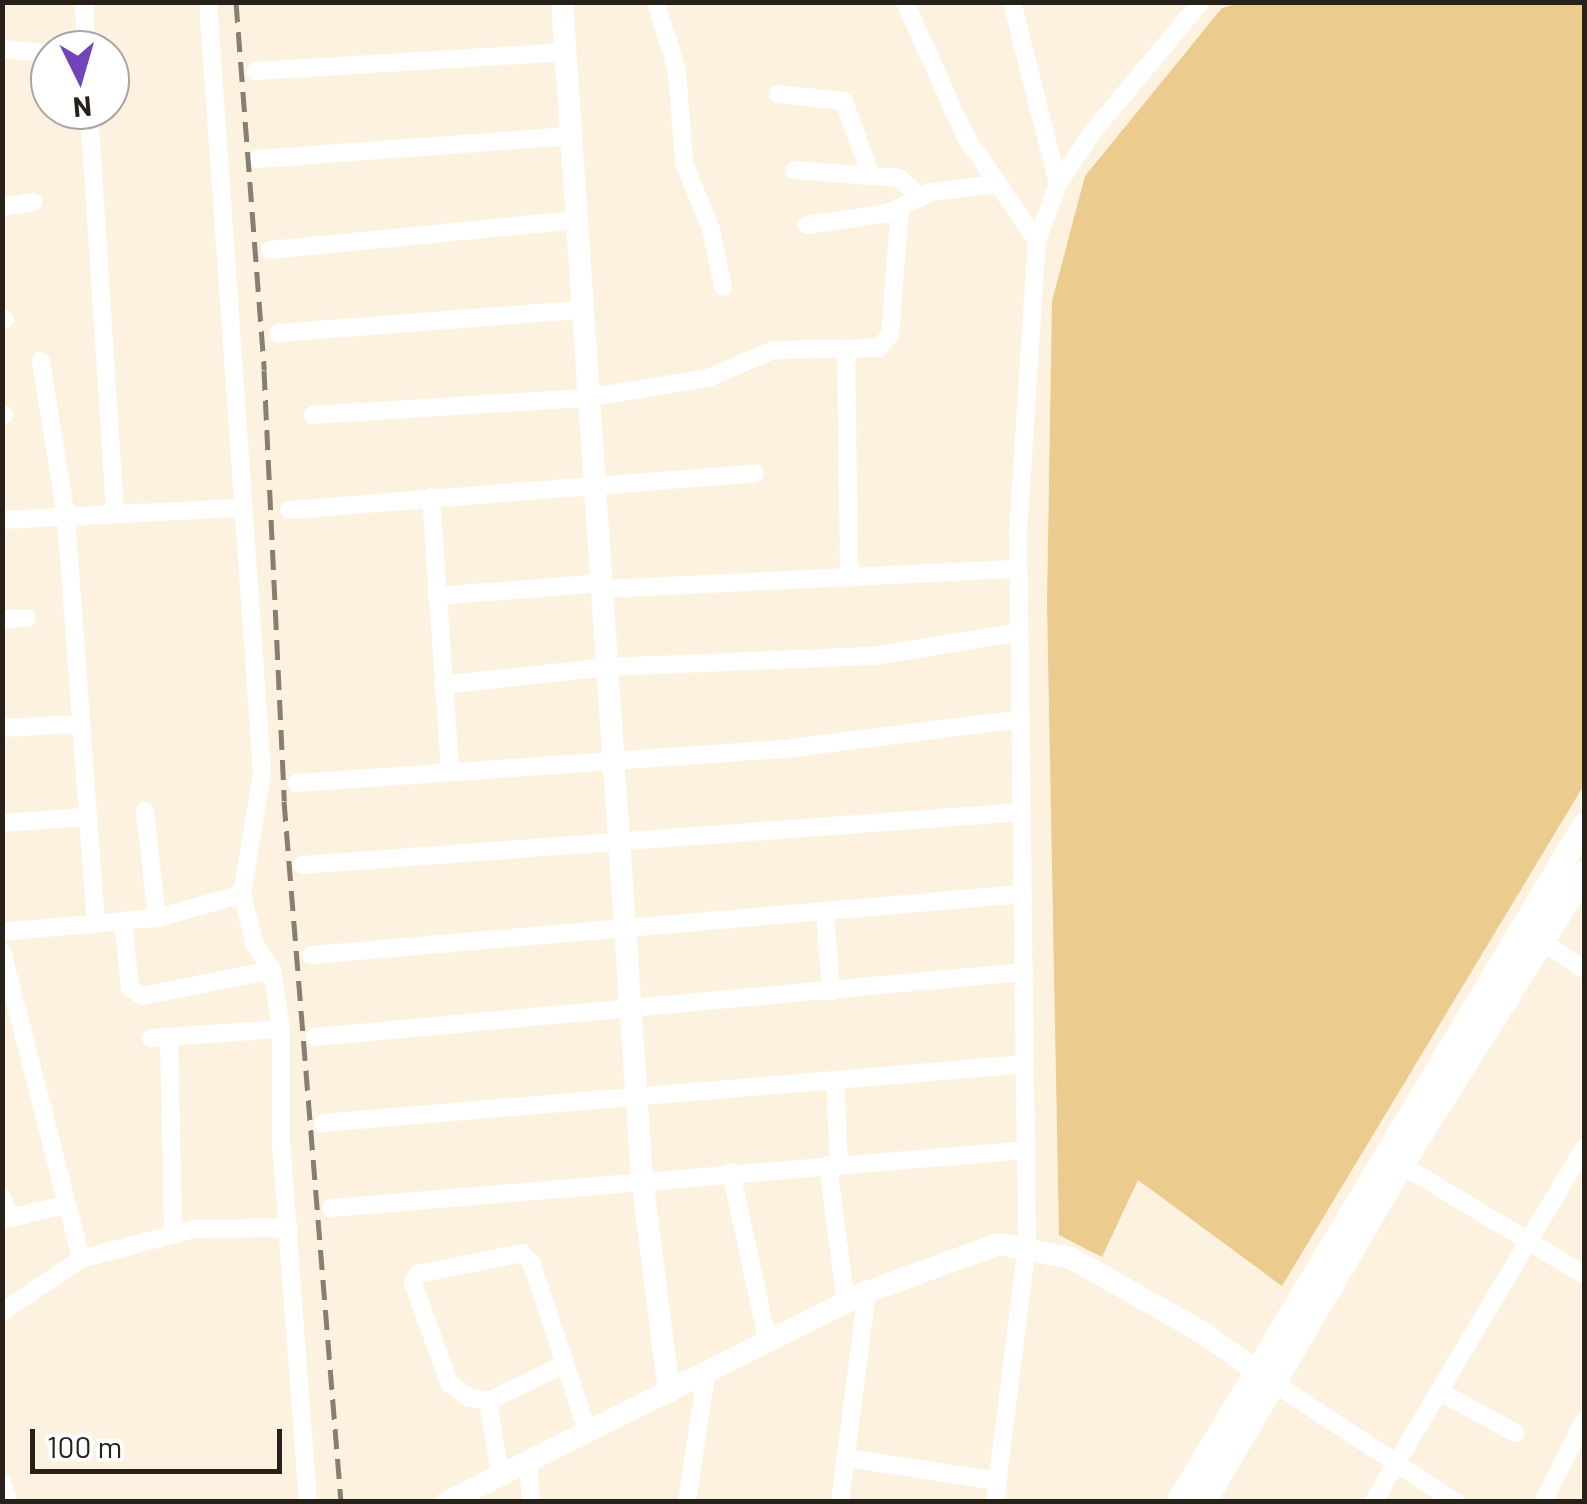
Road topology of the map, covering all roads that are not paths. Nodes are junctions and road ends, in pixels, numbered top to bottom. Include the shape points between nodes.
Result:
1 (84, 2) edge
2 (208, 2) edge
3 (562, 2) edge
4 (656, 2) edge
5 (905, 2) edge
6 (1012, 2) edge
7 (1200, 2) edge
8 (85, 30) edge
9 (2, 49) edge
10 (30, 51) edge
11 (566, 52) junction
12 (256, 72) dead end
13 (778, 94) dead end
14 (91, 130) edge
15 (570, 136) junction
16 (258, 159) dead end
17 (794, 170) dead end
18 (870, 174) junction
19 (996, 184) junction
20 (1058, 184) junction
21 (918, 195) junction
22 (34, 202) dead end
23 (2, 207) edge
24 (900, 207) junction
25 (574, 220) junction
26 (806, 226) dead end
27 (1037, 241) junction
28 (270, 250) dead end
29 (724, 286) dead end
30 (578, 310) junction
31 (278, 332) dead end
32 (846, 349) junction
33 (42, 361) dead end
34 (587, 398) junction
35 (313, 415) dead end
36 (755, 473) dead end
37 (595, 482) junction
38 (431, 497) junction
39 (242, 508) junction
40 (289, 510) dead end
41 (115, 514) junction
42 (66, 517) junction
43 (2, 520) edge
44 (1018, 570) junction
45 (849, 578) junction
46 (604, 586) junction
47 (437, 596) junction
48 (27, 618) dead end
49 (2, 619) edge
50 (1019, 632) junction
51 (607, 667) junction
52 (443, 686) junction
53 (1020, 719) junction
54 (79, 724) junction
55 (2, 728) edge
56 (611, 760) junction
57 (450, 768) junction
58 (298, 783) dead end
59 (145, 811) dead end
60 (1022, 812) junction
61 (86, 817) junction
62 (2, 823) edge
63 (1584, 826) edge
64 (617, 842) junction
65 (302, 865) dead end
66 (1584, 873) edge
67 (242, 894) junction
68 (1022, 894) junction
69 (824, 912) junction
70 (157, 918) junction
71 (123, 921) junction
72 (96, 924) junction
73 (625, 930) junction
74 (2, 932) edge
75 (1532, 936) junction
76 (2, 951) edge
77 (311, 954) dead end
78 (272, 970) junction
79 (1584, 970) edge
80 (1024, 972) junction
81 (831, 992) junction
82 (630, 1013) junction
83 (281, 1029) junction
84 (316, 1037) dead end
85 (1025, 1064) junction
86 (835, 1080) junction
87 (637, 1097) junction
88 (323, 1123) dead end
89 (1584, 1148) edge
90 (1026, 1150) junction
91 (1393, 1159) junction
92 (834, 1164) junction
93 (731, 1172) junction
94 (642, 1178) junction
95 (2, 1197) edge
96 (65, 1205) junction
97 (331, 1208) dead end
98 (6, 1219) edge
99 (289, 1228) junction
100 (173, 1235) junction
101 (1529, 1240) junction
102 (1027, 1245) junction
103 (82, 1259) junction
104 (1584, 1275) edge
105 (867, 1292) junction
106 (846, 1304) junction
107 (2, 1312) edge
108 (767, 1340) junction
109 (565, 1364) junction
110 (706, 1374) junction
111 (1266, 1378) junction
112 (669, 1392) junction
113 (1439, 1392) junction
114 (488, 1402) junction
115 (1584, 1421) edge
116 (588, 1433) junction
117 (1515, 1433) dead end
118 (847, 1458) junction
119 (528, 1461) junction
120 (1395, 1466) junction
121 (500, 1474) junction
122 (998, 1482) junction
123 (308, 1502) edge
124 (446, 1502) edge
125 (531, 1502) edge
126 (687, 1502) edge
127 (840, 1502) edge
128 (995, 1502) edge
129 (1178, 1502) edge
130 (1203, 1502) edge
131 (1373, 1502) edge
132 (1454, 1502) edge
133 (1542, 1502) edge

1 - 8 street
2 - 39 street
3 - 11 street
4 - 29 street via 676,71 684,163 714,239
5 - 19 street via 942,93
6 - 20 street
7 - 20 street via 1094,129
9 - 10 street
11 - 12 street
11 - 15 street
13 - 18 street via 844,101
14 - 41 street
15 - 16 street
15 - 25 street
17 - 18 street
18 - 21 street via 899,178
19 - 21 street
19 - 27 street
20 - 27 street
21 - 24 street
22 - 23 street
24 - 26 street
24 - 32 street via 887,344
25 - 28 street
25 - 30 street
27 - 44 street
30 - 31 street
30 - 34 street
32 - 34 street via 772,350 708,378
32 - 45 street
33 - 42 street
34 - 35 street
34 - 37 street
36 - 37 street
37 - 38 street
37 - 46 street
38 - 40 street
38 - 47 street
39 - 41 street
39 - 67 street via 262,773
41 - 42 street
42 - 43 street
42 - 54 street
44 - 45 street
44 - 50 street
45 - 46 street
46 - 47 street
46 - 51 street
47 - 52 street
48 - 49 street
50 - 51 street via 873,656
50 - 53 street
51 - 52 street
51 - 56 street
52 - 57 street
53 - 56 street via 792,748
53 - 60 street
54 - 55 street
54 - 61 street
56 - 57 street
56 - 64 street
57 - 58 street
59 - 70 street
60 - 64 street
60 - 68 street
61 - 62 street
61 - 72 street
63 - 75 main road
64 - 65 street
64 - 73 street
66 - 75 main road
67 - 70 street
67 - 78 street via 256,945
68 - 69 street
68 - 80 street
69 - 73 street
69 - 81 street
70 - 71 street
71 - 72 street
71 - 78 street via 130,988 142,996
72 - 74 street
73 - 77 street
73 - 82 street
75 - 79 street
75 - 91 main road
76 - 96 street via 33,1051
78 - 83 street
80 - 81 street
80 - 85 street
81 - 82 street
82 - 84 street
82 - 87 street
83 - 99 street
83 - 100 street via 160,1037
85 - 86 street
85 - 90 street
86 - 87 street
86 - 92 street
87 - 88 street
87 - 94 street
89 - 101 street
90 - 92 street
90 - 102 street
91 - 101 street
91 - 111 main road
92 - 93 street
92 - 106 street
93 - 94 street
93 - 108 street
94 - 97 street
94 - 112 street
95 - 98 street
96 - 98 street
96 - 103 street
99 - 100 street
99 - 123 street
100 - 103 street
101 - 104 street
101 - 113 street
102 - 105 street via 972,1250
102 - 111 street via 1070,1258 1202,1332
102 - 122 street
103 - 107 street
105 - 106 street
105 - 118 street
106 - 108 street
108 - 110 street
109 - 114 street
109 - 114 street via 532,1264 522,1253 418,1274 414,1297 450,1383 468,1398
109 - 116 street
110 - 112 street
110 - 126 street
111 - 120 street
111 - 129 main road
111 - 130 main road
112 - 116 street
113 - 117 street
113 - 120 street
114 - 121 street
115 - 133 street
116 - 119 street
118 - 122 street
118 - 127 street
119 - 121 street
119 - 125 street
120 - 131 street
120 - 132 street
121 - 124 street
122 - 128 street

